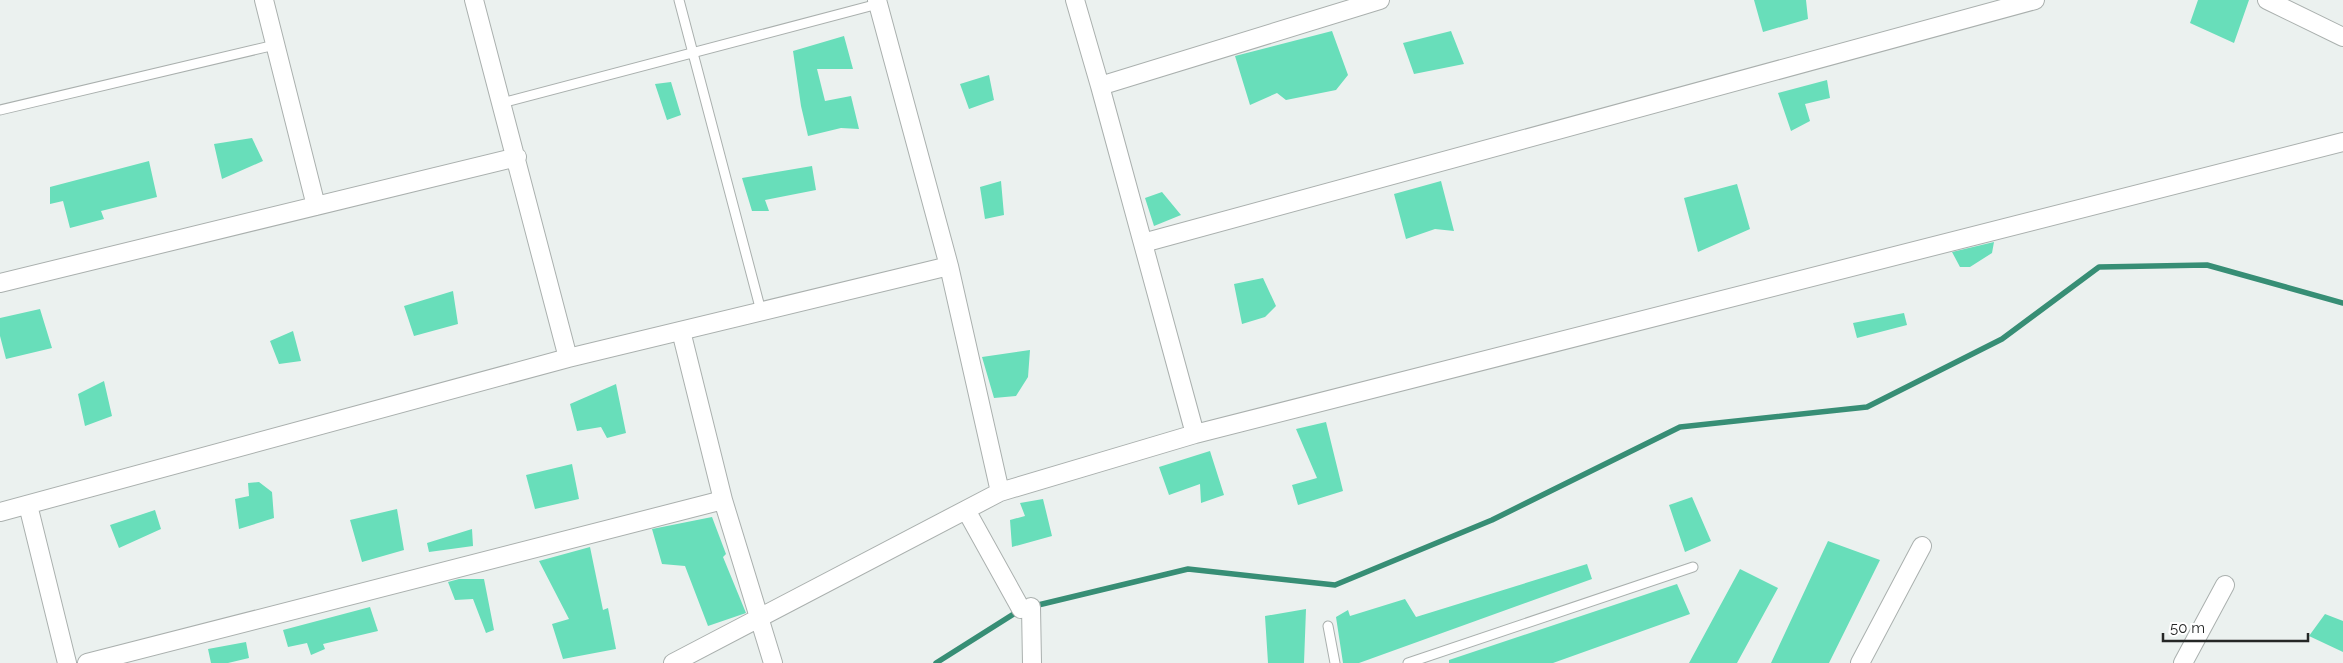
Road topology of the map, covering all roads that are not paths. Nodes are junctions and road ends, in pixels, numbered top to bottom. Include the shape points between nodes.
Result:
1 (264, 0) edge
2 (474, 0) edge
3 (679, 0) edge
4 (1074, 0) edge
5 (1380, 0) edge
6 (2035, 0) edge
7 (2267, 0) edge
8 (877, 2) edge
9 (2343, 37) edge
10 (275, 45) junction
11 (693, 54) junction
12 (1100, 86) junction
13 (502, 103) junction
14 (0, 110) edge
15 (2343, 142) edge
16 (517, 157) junction
17 (316, 206) junction
18 (1143, 243) junction
19 (949, 266) junction
20 (0, 283) edge
21 (762, 312) junction
22 (681, 331) junction
23 (568, 358) junction
24 (1194, 434) junction
25 (1000, 492) junction
26 (723, 500) junction
27 (28, 505) junction
28 (966, 510) junction
29 (0, 512) edge
30 (1922, 546) dead end
31 (1693, 567) dead end
32 (2225, 585) dead end
33 (760, 618) junction
34 (1328, 626) dead end
35 (67, 663) edge
36 (88, 663) edge
37 (673, 663) edge
38 (773, 663) edge
39 (1032, 663) edge
40 (1335, 663) edge
41 (1408, 663) edge
42 (1860, 663) edge
43 (2183, 663) edge

1 - 10 street
2 - 13 street
3 - 11 lane
4 - 12 street
5 - 12 street
6 - 18 street
7 - 9 street
8 - 11 lane
8 - 19 street
10 - 14 lane
10 - 17 street
11 - 13 lane
11 - 21 lane
12 - 18 street
13 - 16 street
15 - 24 street
16 - 17 street
16 - 23 street
17 - 20 street
18 - 24 street
19 - 21 street
19 - 25 street
21 - 22 street
22 - 23 street
22 - 26 street
23 - 27 street
24 - 25 street
25 - 28 street
26 - 33 street
26 - 36 street
27 - 29 street
27 - 35 street
28 - 33 street
28 - 39 street via 1026,608
30 - 42 street
31 - 41 lane
32 - 43 street
33 - 37 street
33 - 38 street
34 - 40 lane

